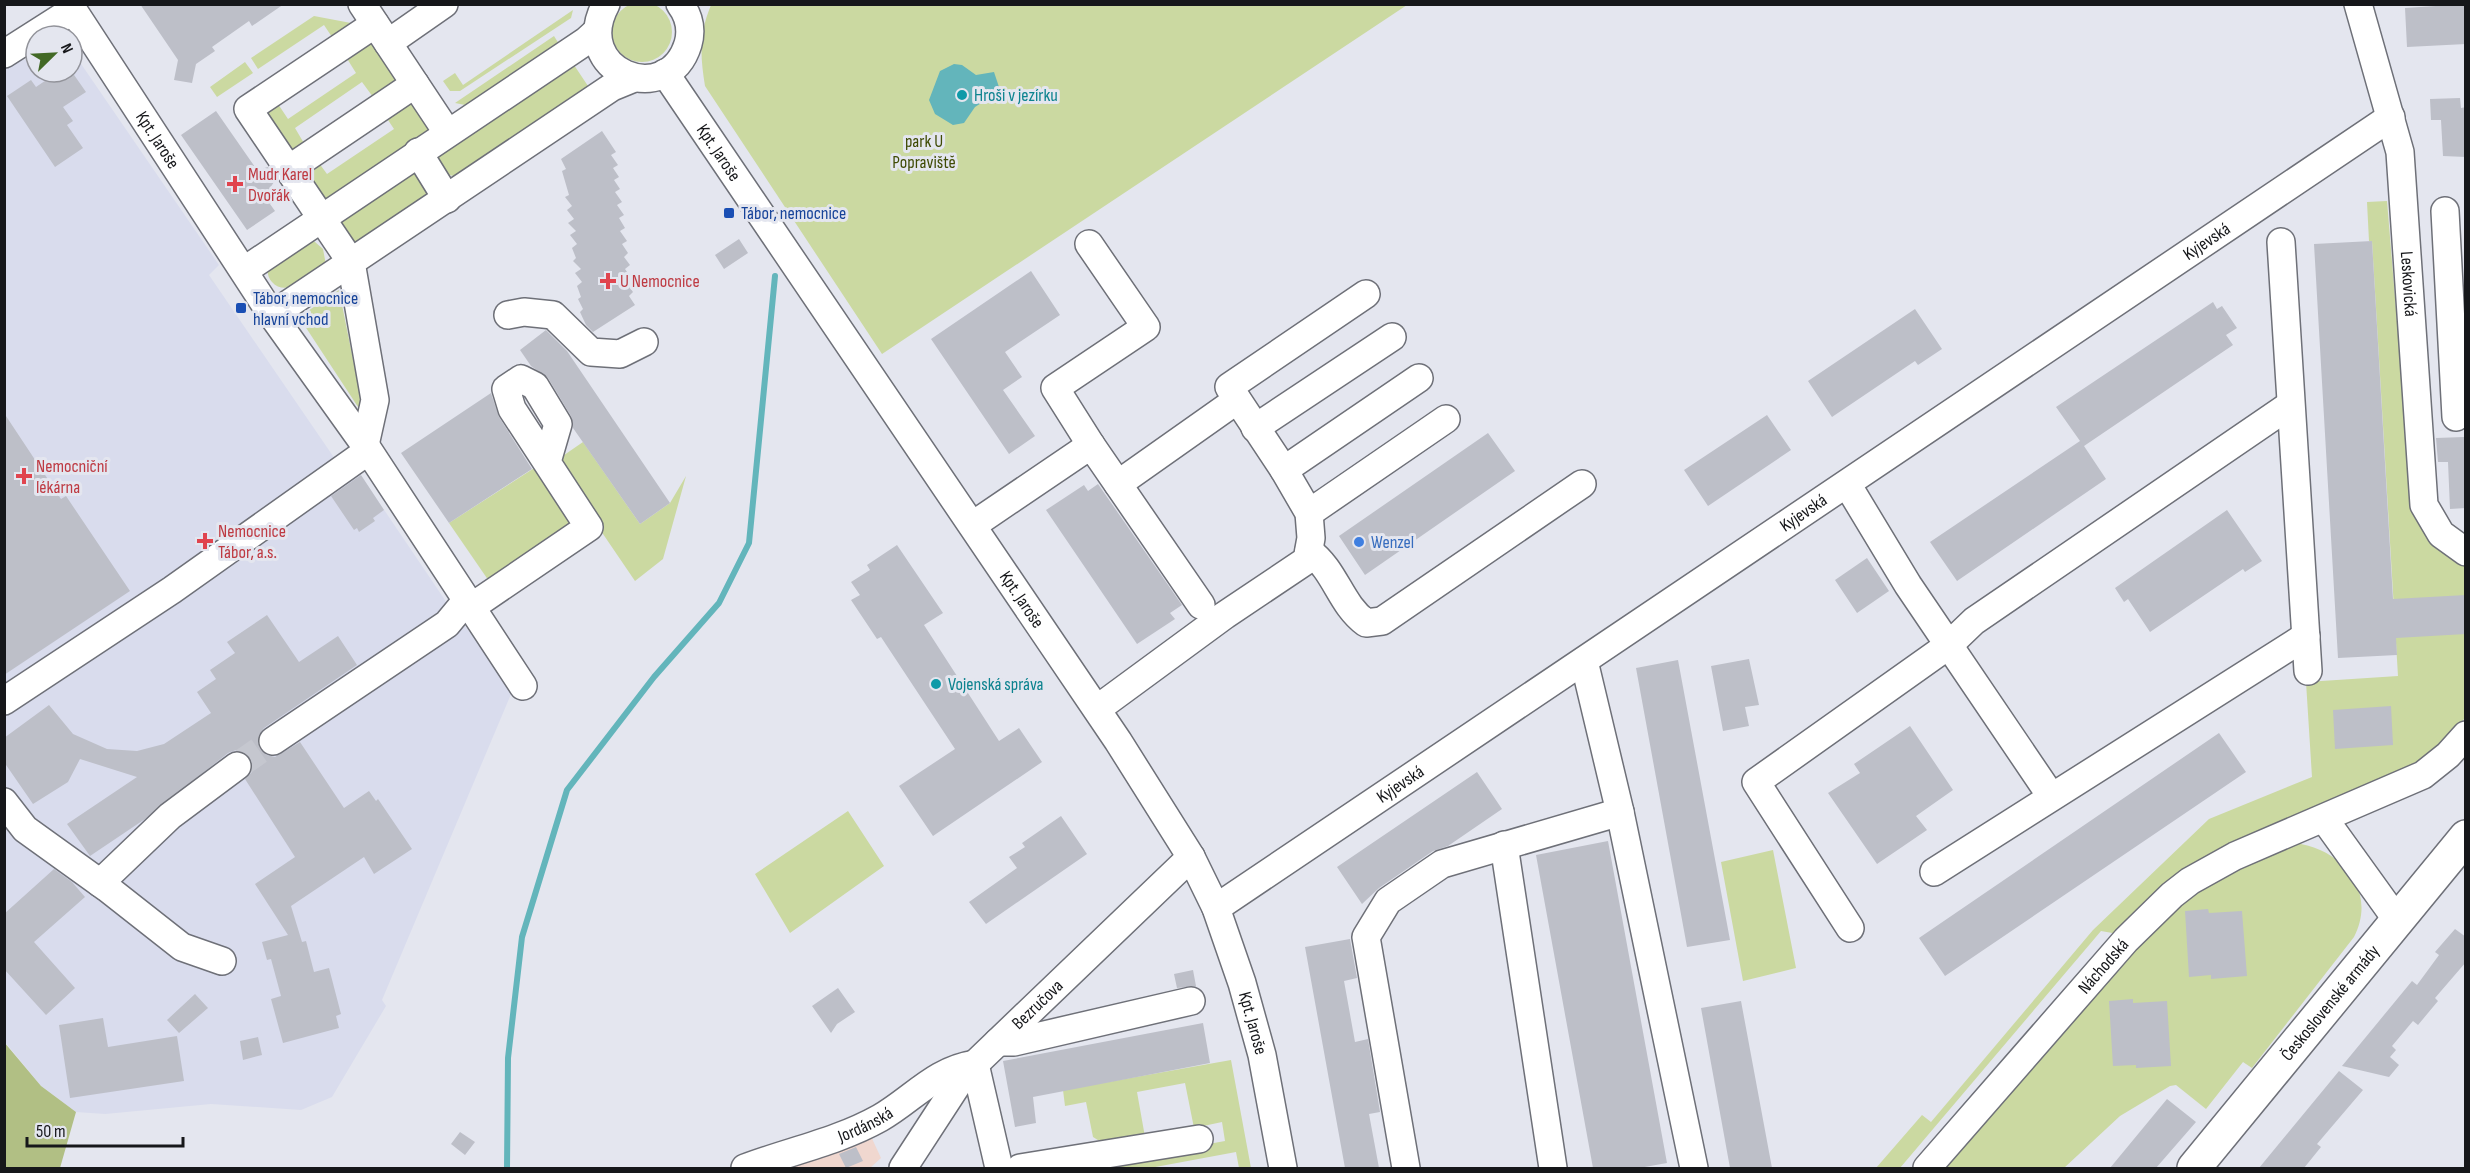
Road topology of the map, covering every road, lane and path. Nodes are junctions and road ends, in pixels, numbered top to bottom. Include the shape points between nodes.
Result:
1 (444, 4) edge
2 (606, 4) edge
3 (680, 4) edge
4 (2358, 4) edge
5 (375, 24) edge
6 (597, 31) junction
7 (4, 54) edge
8 (665, 73) junction
9 (634, 78) junction
10 (415, 84) junction
11 (2391, 117) junction
12 (447, 132) junction
13 (418, 152) junction
14 (289, 169) junction
15 (447, 199) junction
16 (2445, 212) dead end
17 (322, 218) junction
18 (2281, 242) dead end
19 (1089, 244) dead end
20 (351, 262) junction
21 (245, 270) junction
22 (1366, 294) dead end
23 (272, 315) junction
24 (508, 315) dead end
25 (2458, 320) edge
26 (2410, 322) junction
27 (1392, 337) dead end
28 (644, 342) dead end
29 (1419, 378) dead end
30 (1237, 399) junction
31 (2290, 405) junction
32 (2456, 417) dead end
33 (1446, 420) dead end
34 (1255, 428) junction
35 (1091, 445) junction
36 (366, 448) junction
37 (547, 462) dead end
38 (1284, 470) junction
39 (1118, 484) junction
40 (1582, 484) dead end
41 (1847, 484) junction
42 (1309, 513) junction
43 (973, 525) junction
44 (1309, 551) junction
45 (2466, 552) edge
46 (1201, 604) dead end
47 (468, 605) junction
48 (2306, 636) junction
49 (1949, 645) junction
50 (1584, 661) junction
51 (2308, 671) dead end
52 (523, 686) dead end
53 (4, 701) edge
54 (1096, 710) junction
55 (2466, 735) edge
56 (273, 741) tunnel mouth
57 (237, 766) tunnel mouth
58 (2051, 796) junction
59 (1620, 812) junction
60 (8, 813) edge
61 (2325, 820) junction
62 (2466, 837) edge
63 (1504, 845) junction
64 (1191, 857) junction
65 (1934, 872) dead end
66 (99, 883) junction
67 (1216, 908) junction
68 (2397, 920) junction
69 (1850, 928) dead end
70 (222, 962) dead end
71 (1191, 1001) dead end
72 (998, 1042) junction
73 (975, 1064) junction
74 (1199, 1139) dead end
75 (745, 1168) edge
76 (903, 1168) edge
77 (999, 1168) edge
78 (1020, 1168) edge
79 (1283, 1168) edge
80 (1406, 1168) edge
81 (1553, 1168) edge
82 (1694, 1168) edge
83 (1927, 1168) edge
84 (2194, 1168) edge

1 - 5 street
2 - 6 street
3 - 8 street via 689,24 689,39 685,53
4 - 11 street, Leskovická
5 - 10 street
5 - 14 street via 248,110
6 - 9 street via 601,50 611,66
6 - 12 street
7 - 21 street, Kpt. Jaroše via 73,10
8 - 9 street
8 - 43 street, Kpt. Jaroše
9 - 15 street via 612,87
10 - 12 street
10 - 14 street
11 - 26 street, Leskovická via 2400,152
11 - 41 street, Kyjevská
12 - 13 street
13 - 15 street
13 - 17 street
14 - 17 street
15 - 20 street
16 - 25 street
17 - 20 street
17 - 21 street
18 - 31 street
19 - 35 street via 1151,336 1056,388
20 - 23 street
20 - 36 street via 375,400
21 - 23 street, Kpt. Jaroše
22 - 30 street via 1229,387
23 - 36 street, Kpt. Jaroše
24 - 28 street via 553,315 591,352 620,354
25 - 26 street
25 - 32 street
26 - 45 street, Leskovická via 2424,505 2441,534
27 - 34 street
29 - 38 street
30 - 34 street
30 - 39 street
31 - 48 street
31 - 49 street via 1974,621
33 - 42 street
34 - 38 street
35 - 39 street
35 - 43 street
36 - 47 street, Kpt. Jaroše
36 - 53 street via 172,590
37 - 47 street via 589,527
38 - 42 street
39 - 46 street
40 - 44 street via 1382,621 1366,623 1358,617 1329,570
41 - 49 street
41 - 50 street, Kyjevská
42 - 44 street
43 - 54 street, Kpt. Jaroše
44 - 54 street via 1307,560
47 - 52 street, Kpt. Jaroše
47 - 56 street via 447,624
48 - 51 street
48 - 58 street
49 - 58 street
49 - 69 street via 1756,782
50 - 59 street
50 - 67 street, Kyjevská
54 - 64 street, Kpt. Jaroše
55 - 61 street, Náchodská via 2423,775
57 - 66 street via 170,816
58 - 65 street
59 - 63 street
59 - 82 street
60 - 66 street
61 - 68 street
61 - 83 street, Náchodská via 2235,856 2172,895 2126,940
62 - 68 main road, Československé armády
63 - 80 street via 1442,864 1388,901 1366,936
63 - 81 street
64 - 67 street, Kpt. Jaroše
64 - 72 street, Bezručova
66 - 70 street via 182,947
67 - 79 street, Kpt. Jaroše via 1262,1054
68 - 84 main road, Československé armády
71 - 72 street via 1014,1042
72 - 73 street, Bezručova
73 - 75 street, Jordánská via 935,1077 881,1117 848,1133
73 - 76 street, Bezručova
73 - 77 street
74 - 78 street

